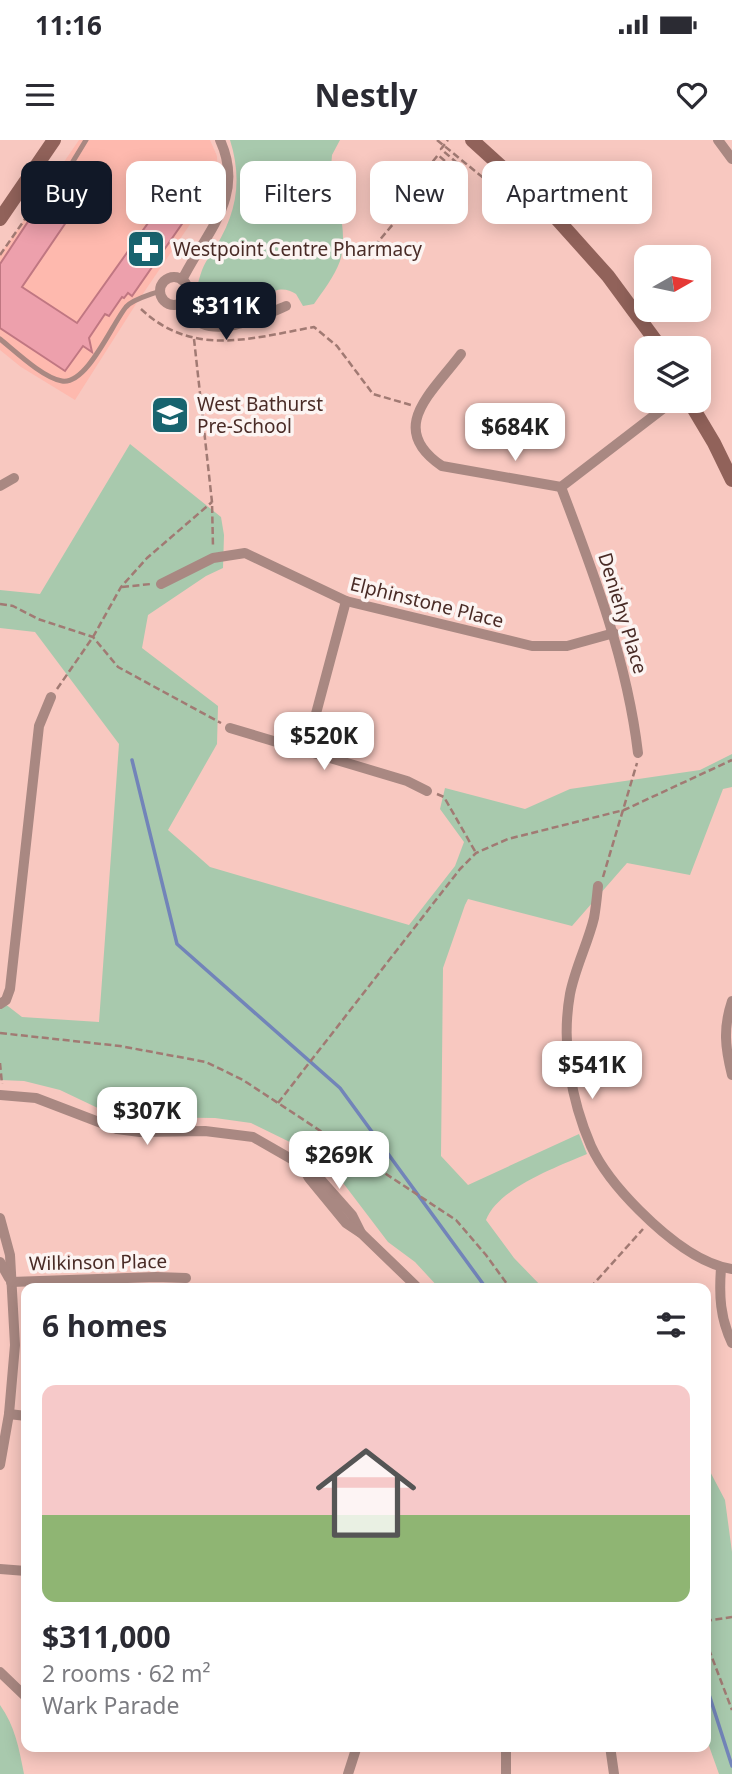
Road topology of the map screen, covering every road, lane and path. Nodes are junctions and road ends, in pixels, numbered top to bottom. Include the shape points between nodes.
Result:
1 (54, 140) edge
2 (86, 140) edge
3 (220, 140) edge
4 (437, 140) edge
5 (448, 140) edge
6 (472, 140) edge
7 (718, 140) edge
8 (444, 145) junction
9 (732, 159) edge
10 (73, 161) edge
11 (482, 176) edge
12 (0, 219) edge
13 (22, 224) edge
14 (0, 255) edge
15 (394, 257) dead end
16 (182, 280) junction
17 (160, 291) junction
18 (134, 302) junction
19 (182, 302) junction
20 (286, 306) dead end
21 (652, 336) edge
22 (0, 339) edge
23 (194, 339) junction
24 (461, 354) dead end
25 (420, 409) junction
26 (657, 413) edge
27 (696, 413) edge
28 (14, 478) dead end
29 (732, 480) edge
30 (0, 486) edge
31 (561, 487) junction
32 (212, 502) junction
33 (213, 558) junction
34 (161, 584) joint
35 (121, 587) junction
36 (346, 601) junction
37 (0, 604) edge
38 (614, 633) junction
39 (93, 637) junction
40 (51, 698) joint
41 (230, 728) joint
42 (306, 751) junction
43 (638, 753) joint
44 (732, 760) edge
45 (427, 791) joint
46 (624, 810) junction
47 (476, 853) junction
48 (598, 886) joint
49 (732, 1001) edge
50 (0, 1004) edge
51 (0, 1033) edge
52 (0, 1063) edge
53 (732, 1075) edge
54 (1, 1095) edge
55 (278, 1103) junction
56 (0, 1218) edge
57 (650, 1221) junction
58 (0, 1262) edge
59 (727, 1268) edge
60 (186, 1278) dead end
61 (11, 1282) junction
62 (413, 1283) edge
63 (506, 1283) edge
64 (594, 1283) edge
65 (732, 1343) edge
66 (9, 1414) junction
67 (21, 1415) edge
68 (0, 1465) edge
69 (0, 1569) edge
70 (21, 1571) edge
71 (732, 1617) edge
72 (711, 1620) edge
73 (711, 1655) edge
74 (0, 1672) edge
75 (21, 1692) edge
76 (732, 1710) edge
77 (356, 1752) edge
78 (506, 1752) edge
79 (611, 1752) edge
80 (348, 1774) edge
81 (506, 1774) edge
82 (614, 1774) edge

1 - 12 street
2 - 10 lane
3 - 16 street via 229,176 224,207
4 - 8 path
5 - 8 path
6 - 21 street via 548,209 608,276
7 - 9 street
8 - 11 path
8 - 15 path via 441,149 464,169 460,174 438,155 418,180 431,192 409,215 404,211 379,242 397,253
13 - 14 path
16 - 17 street via 166,280
16 - 19 street via 188,291
17 - 18 lane
17 - 19 street via 166,302
18 - 22 lane via 71,381 48,376
18 - 23 path via 154,321
19 - 20 street via 198,322 232,327
23 - 25 path via 233,341 314,327 337,346 373,394
23 - 32 path
24 - 25 street
25 - 31 street via 414,430 419,446 442,466
26 - 31 street
27 - 29 street
28 - 30 street
31 - 38 street, Deniehy Place
32 - 33 path
32 - 35 path
33 - 34 street, Elphinstone Place
33 - 36 street, Elphinstone Place via 245,553
34 - 35 path
35 - 39 path
36 - 38 street, Elphinstone Place via 532,646 567,646
36 - 42 street
37 - 39 path
38 - 43 street, Deniehy Place via 633,708
39 - 40 path
39 - 41 path via 118,667
40 - 50 street via 39,726 10,989
41 - 42 street
42 - 45 street
43 - 46 path
44 - 46 path
45 - 47 path via 444,797
46 - 47 path via 508,839
46 - 48 path
47 - 55 path
48 - 57 street via 594,916 570,995 567,1053 576,1103 592,1147 615,1185
49 - 53 street via 725,1044
51 - 55 path via 120,1046 206,1062
52 - 54 path
54 - 62 street via 36,1098 117,1129 253,1137 314,1172 352,1215 361,1233
55 - 63 path via 456,1220
56 - 61 street via 10,1255
57 - 59 street via 696,1255
57 - 64 path
58 - 61 street
59 - 65 street via 719,1294
60 - 61 street, Wilkinson Place
61 - 66 street via 15,1345
66 - 67 street
66 - 68 street
69 - 70 street
71 - 72 path
73 - 76 path
74 - 75 street
77 - 80 street
78 - 81 street
79 - 82 street

